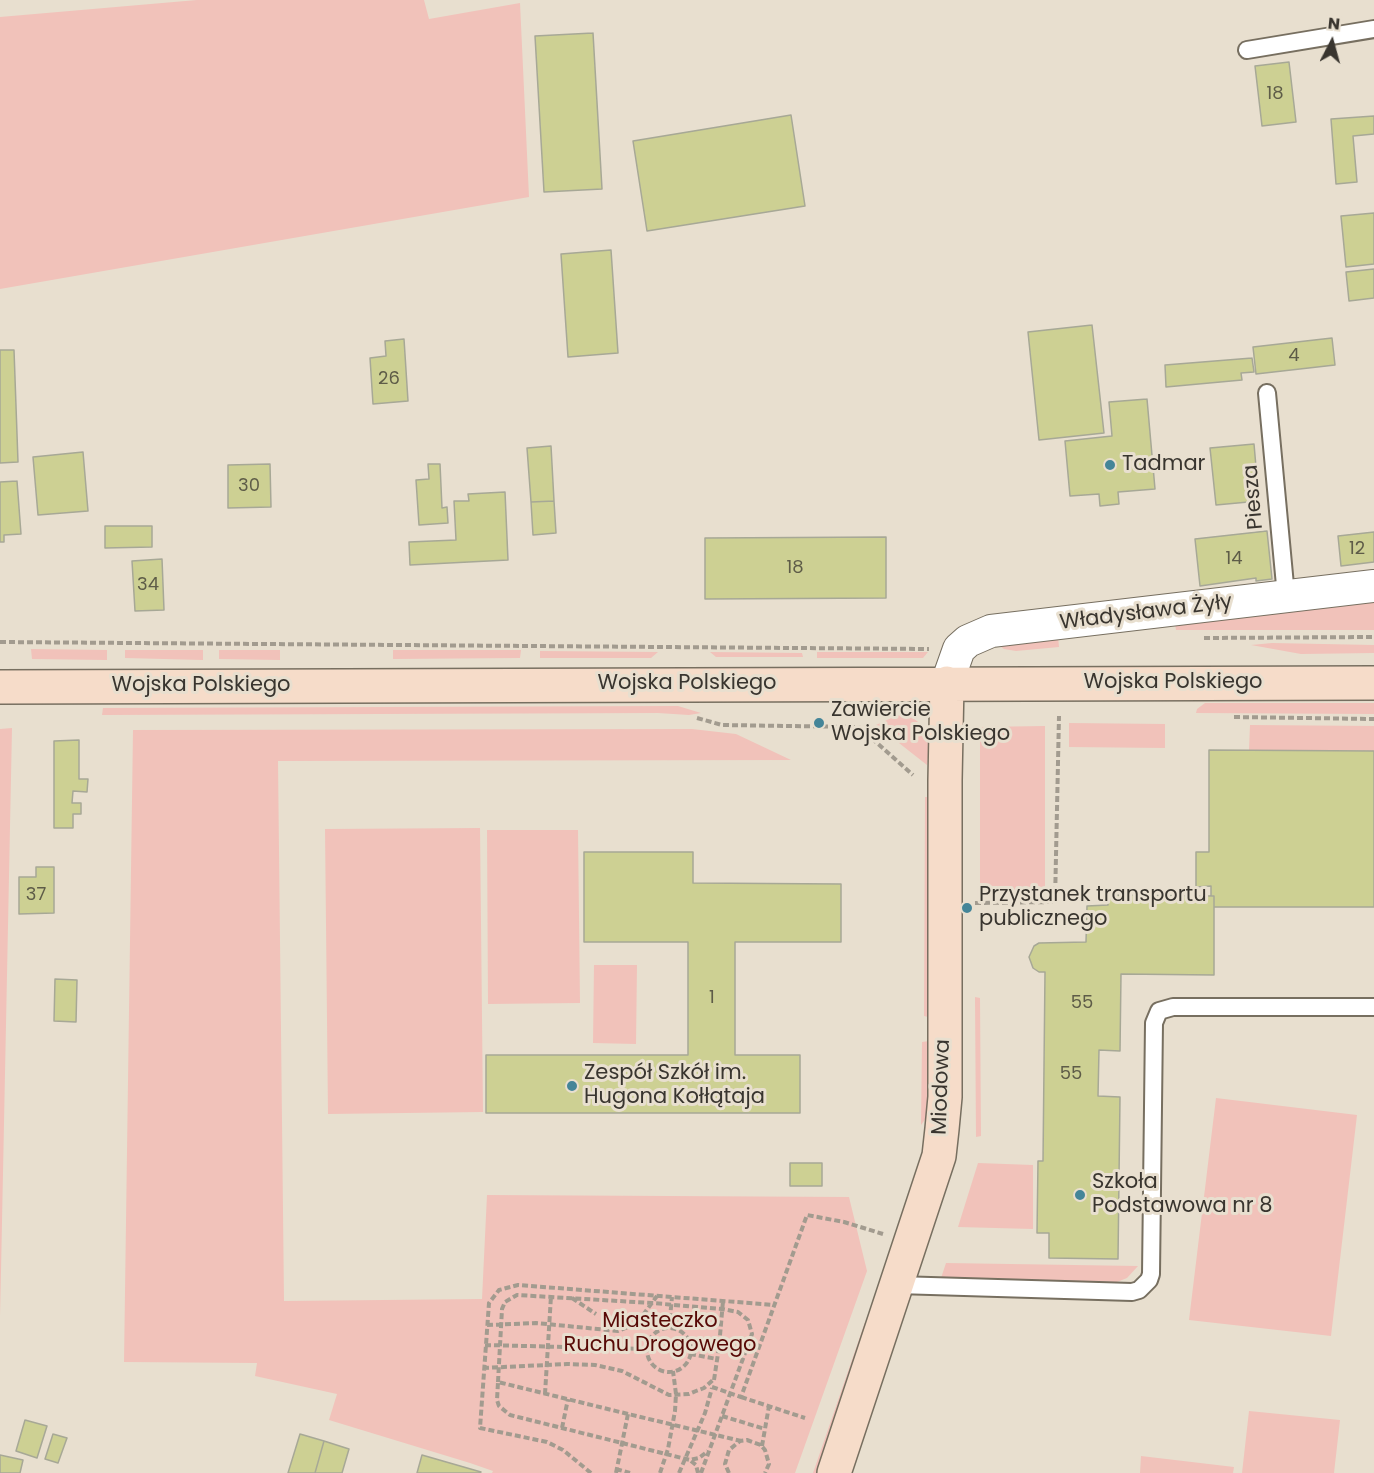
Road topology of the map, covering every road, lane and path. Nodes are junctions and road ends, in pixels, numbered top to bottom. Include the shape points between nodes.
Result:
1 (1374, 29) edge
2 (1246, 50) dead end
3 (1267, 393) dead end
4 (1374, 586) edge
5 (1286, 596) junction
6 (1202, 638) dead end
7 (1374, 638) edge
8 (0, 642) edge
9 (959, 649) junction
10 (947, 683) junction
11 (1374, 683) edge
12 (0, 687) edge
13 (1047, 716) dead end
14 (1059, 716) junction
15 (1071, 716) dead end
16 (1223, 717) dead end
17 (686, 718) dead end
18 (1374, 719) edge
19 (918, 779) dead end
20 (971, 903) dead end
21 (1374, 1007) edge
22 (887, 1235) dead end
23 (897, 1285) junction
24 (551, 1296) junction
25 (657, 1296) junction
26 (672, 1297) junction
27 (571, 1298) junction
28 (723, 1301) junction
29 (652, 1303) junction
30 (671, 1305) junction
31 (775, 1305) junction
32 (722, 1309) junction
33 (596, 1314) dead end
34 (501, 1323) junction
35 (549, 1324) junction
36 (487, 1325) junction
37 (669, 1328) junction
38 (485, 1345) junction
39 (500, 1345) junction
40 (548, 1346) junction
41 (647, 1349) junction
42 (690, 1354) junction
43 (717, 1359) junction
44 (547, 1365) junction
45 (498, 1367) junction
46 (483, 1368) junction
47 (673, 1371) junction
48 (714, 1379) junction
49 (498, 1382) junction
50 (712, 1387) junction
51 (730, 1393) junction
52 (545, 1394) junction
53 (676, 1395) junction
54 (741, 1397) junction
55 (568, 1399) junction
56 (769, 1406) junction
57 (628, 1414) junction
58 (722, 1416) junction
59 (805, 1418) dead end
60 (672, 1425) junction
61 (562, 1428) junction
62 (765, 1430) junction
63 (698, 1431) junction
64 (715, 1435) junction
65 (741, 1441) junction
66 (622, 1443) junction
67 (762, 1446) junction
68 (709, 1450) junction
69 (666, 1454) junction
70 (688, 1459) junction
71 (616, 1471) edge
72 (591, 1473) edge
73 (630, 1473) edge
74 (660, 1473) edge
75 (679, 1473) edge
76 (700, 1473) edge
77 (729, 1473) edge
78 (765, 1473) edge
79 (834, 1473) edge

1 - 2 lane
3 - 5 lane, Piesza
4 - 5 street, Władysława Żyły
5 - 9 street, Władysława Żyły via 991,631
6 - 7 path
8 - 9 path
9 - 10 street
10 - 11 main road, Wojska Polskiego
10 - 12 main road, Wojska Polskiego
10 - 23 main road, Miodowa via 945,1097 939,1156
13 - 14 path
14 - 15 path
14 - 20 path via 1055,902
16 - 18 path
17 - 19 path via 722,725 859,727
21 - 23 lane via 1173,1007 1159,1011 1154,1023 1151,1274 1139,1290
22 - 31 path via 807,1215
23 - 79 main road, Miodowa
24 - 27 path
24 - 34 path via 517,1295 502,1309
24 - 35 path
25 - 26 path
25 - 29 path
25 - 36 path via 509,1286 499,1290 489,1303
26 - 28 path
26 - 30 path
27 - 29 path
27 - 33 path
28 - 31 path
28 - 32 path
29 - 30 path
29 - 35 path via 633,1325 618,1331
30 - 32 path
30 - 37 path
31 - 54 path
32 - 43 path
32 - 51 path via 744,1316 752,1331
34 - 35 path
34 - 36 path
34 - 39 path
35 - 40 path
36 - 38 path
37 - 41 path via 655,1333
37 - 42 path via 687,1338
38 - 39 path
38 - 46 path
39 - 40 path
39 - 45 path
40 - 41 path
40 - 44 path
41 - 47 path via 653,1365
42 - 43 path
42 - 47 path via 685,1365
43 - 48 path
44 - 45 path
44 - 52 path
44 - 53 path via 604,1366
45 - 46 path
45 - 49 path
46 - 72 path via 480,1428 547,1442
47 - 53 path
48 - 50 path
48 - 53 path via 704,1388
49 - 52 path
49 - 61 path via 497,1400 502,1410
50 - 51 path
50 - 63 path
51 - 54 path
51 - 58 path
52 - 55 path
53 - 60 path
54 - 56 path
55 - 57 path
55 - 61 path
56 - 59 path
56 - 62 path
57 - 60 path
57 - 66 path
58 - 62 path
58 - 64 path
60 - 63 path
60 - 69 path
61 - 66 path
62 - 67 path
63 - 64 path
63 - 70 path
64 - 65 path
64 - 68 path
65 - 67 path via 754,1441
65 - 77 path via 726,1456
66 - 69 path
66 - 71 path
67 - 78 path via 769,1464
68 - 70 path via 699,1458
68 - 76 path
69 - 70 path
69 - 74 path
70 - 75 path
70 - 76 path
71 - 73 path

